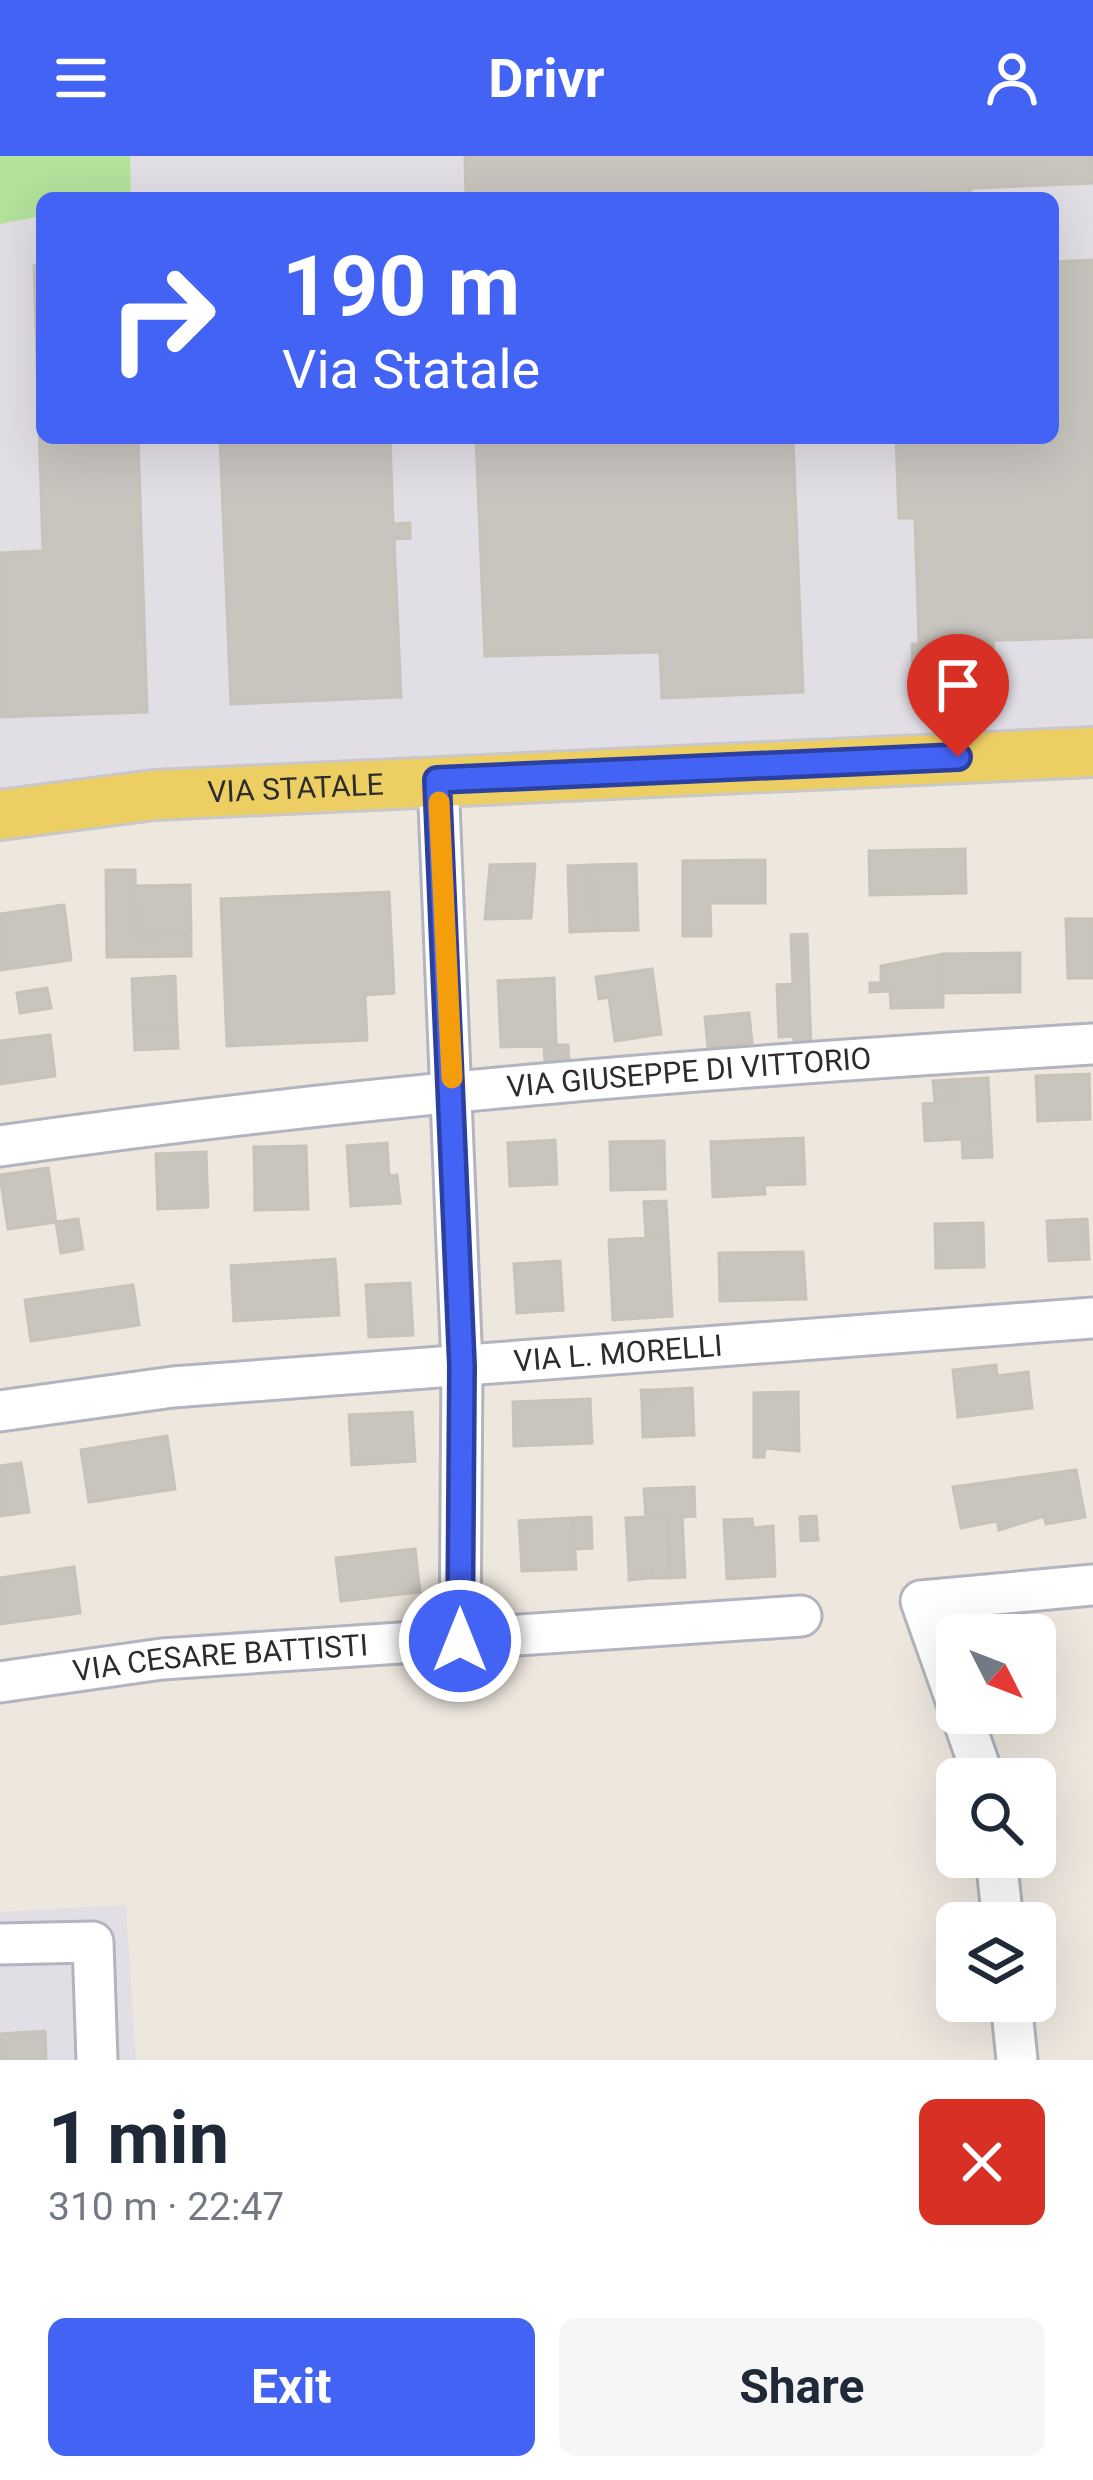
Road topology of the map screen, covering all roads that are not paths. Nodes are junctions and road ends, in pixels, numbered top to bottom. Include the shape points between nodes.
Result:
1 (1093, 752) edge
2 (437, 780) junction
3 (0, 815) edge
4 (1093, 1044) edge
5 (453, 1096) junction
6 (0, 1146) edge
7 (1093, 1318) edge
8 (462, 1366) junction
9 (0, 1411) edge
10 (1093, 1585) edge
11 (801, 1616) dead end
12 (460, 1641) junction
13 (936, 1644) edge
14 (0, 1682) edge
15 (0, 1944) edge
16 (1013, 2022) edge
17 (97, 2060) edge
18 (1017, 2060) edge

1 - 2 main road, VIA STATALE
2 - 3 main road, VIA STATALE via 154,795
2 - 5 street
4 - 5 street, VIA GIUSEPPE DI VITTORIO via 821,1060
5 - 6 street, VIA GIUSEPPE DI VITTORIO
5 - 8 street
7 - 8 street, VIA L. MORELLI
8 - 9 street, VIA L. MORELLI via 173,1387
8 - 12 street
10 - 13 street via 921,1601
11 - 12 street, VIA CESARE BATTISTI
12 - 14 street, VIA CESARE BATTISTI via 162,1659
15 - 17 street via 93,1942
16 - 18 street

